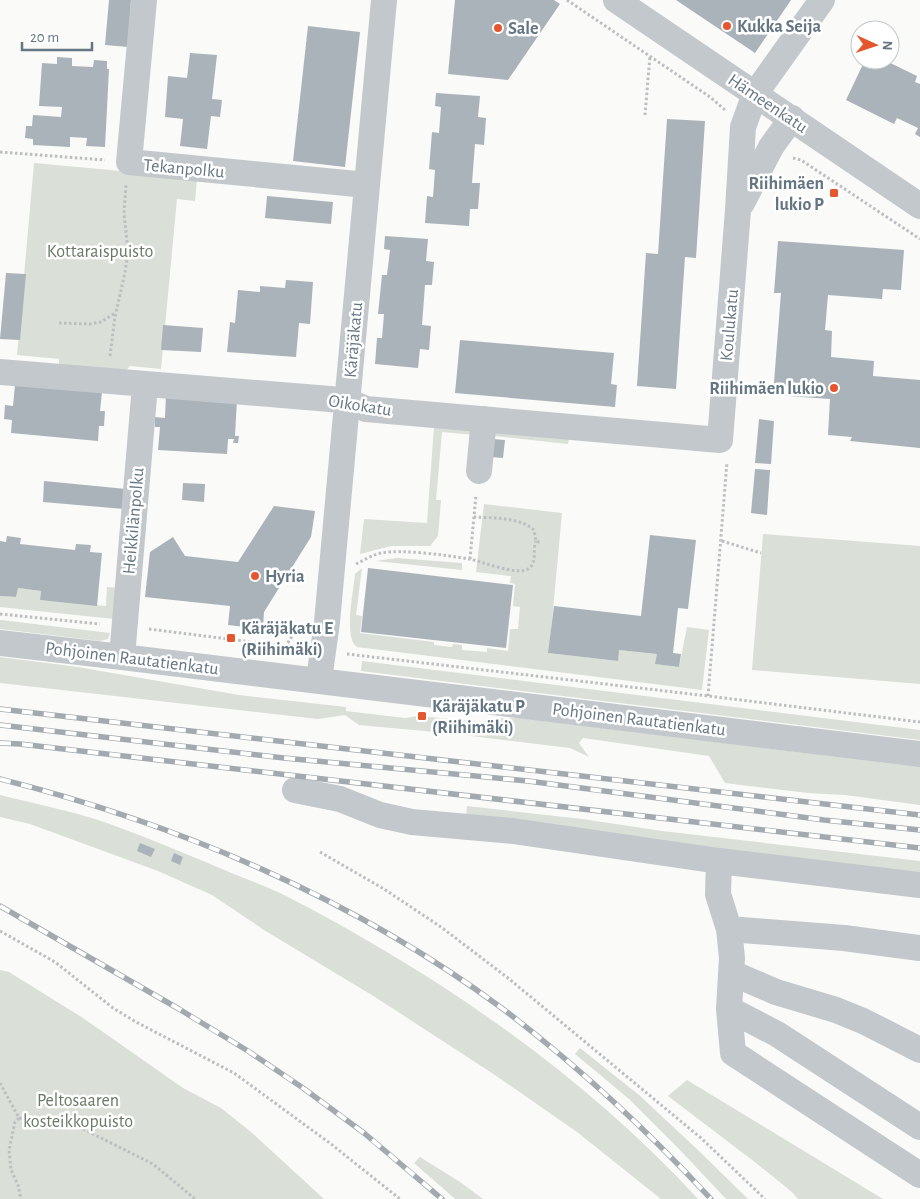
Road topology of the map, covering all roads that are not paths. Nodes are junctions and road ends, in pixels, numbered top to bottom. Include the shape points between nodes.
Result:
1 (144, 0) edge
2 (384, 0) edge
3 (616, 0) edge
4 (822, 0) edge
5 (755, 94) junction
6 (792, 118) junction
7 (367, 185) junction
8 (920, 206) edge
9 (738, 210) junction
10 (0, 372) edge
11 (145, 385) junction
12 (347, 401) junction
13 (484, 420) junction
14 (720, 440) joint
15 (479, 471) road end
16 (0, 643) edge
17 (122, 656) junction
18 (319, 680) junction
19 (920, 754) edge
20 (295, 790) dead end
21 (720, 861) junction
22 (920, 885) edge
23 (729, 929) junction
24 (920, 948) edge
25 (732, 973) junction
26 (729, 1009) junction
27 (920, 1050) edge
28 (920, 1127) edge
29 (920, 1175) edge

1 - 7 street, Tekanpolku via 128,162
2 - 7 street, Käräjäkatu
3 - 5 street, Hämeenkatu
4 - 5 street, Koulukatu
5 - 6 street, Hämeenkatu
5 - 9 street, Koulukatu via 743,127
6 - 8 street, Hämeenkatu
6 - 9 street, Koulukatu via 771,147
7 - 12 street, Käräjäkatu
9 - 14 street, Koulukatu
10 - 11 street, Oikokatu
11 - 12 street, Oikokatu
11 - 17 street, Heikkilänpolku
12 - 13 street, Oikokatu via 366,408
12 - 18 street, Käräjäkatu
13 - 14 street, Oikokatu
13 - 15 street
16 - 17 street, Pohjoinen Rautatienkatu
17 - 18 street, Pohjoinen Rautatienkatu
18 - 19 street, Pohjoinen Rautatienkatu
20 - 21 street via 340,799 380,815 412,822 513,831
21 - 22 street
21 - 23 street via 718,894
23 - 24 street
23 - 25 street
25 - 26 street
25 - 27 street via 776,992 863,1021
26 - 28 street via 777,1034
26 - 29 street via 733,1053

